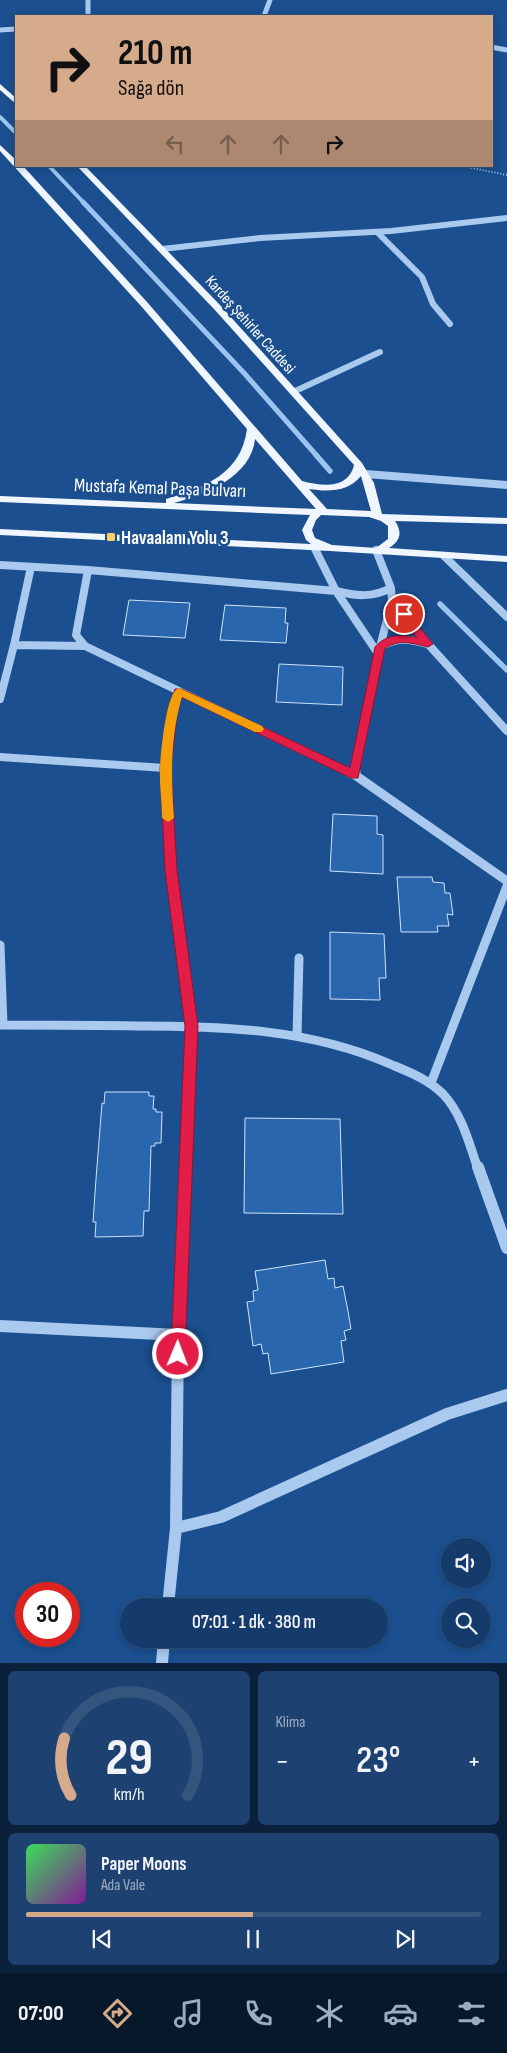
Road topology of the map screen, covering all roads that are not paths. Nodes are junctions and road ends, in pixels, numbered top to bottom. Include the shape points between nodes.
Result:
1 (88, 0) edge
2 (270, 0) edge
3 (88, 15) edge
4 (264, 15) edge
5 (15, 29) edge
6 (0, 30) edge
7 (493, 47) edge
8 (507, 50) edge
9 (0, 86) edge
10 (15, 101) edge
11 (0, 147) edge
12 (15, 163) edge
13 (19, 167) edge
14 (82, 167) edge
15 (507, 218) edge
16 (377, 232) junction
17 (162, 249) junction
18 (450, 324) dead end
19 (380, 352) dead end
20 (293, 392) junction
21 (252, 427) junction
22 (359, 465) junction
23 (366, 474) junction
24 (300, 483) junction
25 (507, 485) edge
26 (0, 499) edge
27 (154, 504) junction
28 (322, 512) junction
29 (380, 516) junction
30 (507, 521) edge
31 (0, 532) edge
32 (314, 547) junction
33 (330, 548) junction
34 (377, 551) junction
35 (444, 556) junction
36 (507, 559) edge
37 (0, 565) edge
38 (31, 567) junction
39 (88, 570) junction
40 (391, 588) junction
41 (336, 591) junction
42 (392, 600) junction
43 (507, 617) edge
44 (428, 644) junction
45 (14, 645) junction
46 (84, 646) junction
47 (379, 651) junction
48 (179, 691) junction
49 (0, 698) edge
50 (507, 731) edge
51 (0, 756) edge
52 (166, 768) junction
53 (354, 775) junction
54 (507, 881) edge
55 (507, 886) edge
56 (0, 945) edge
57 (299, 958) dead end
58 (2, 1025) edge
59 (191, 1026) junction
60 (297, 1036) junction
61 (431, 1083) junction
62 (507, 1248) edge
63 (0, 1326) edge
64 (178, 1335) junction
65 (507, 1395) edge
66 (176, 1528) junction
67 (169, 1598) edge
68 (163, 1648) edge
69 (162, 1663) edge

1 - 3 street
2 - 4 street
5 - 6 street
7 - 8 street
9 - 10 main road
11 - 12 main road
13 - 21 main road
14 - 17 main road, Kardeş Şehirler Caddesi
15 - 16 street
16 - 17 street via 260,238
16 - 18 street via 422,278 433,304
17 - 20 main road, Kardeş Şehirler Caddesi
19 - 20 street
20 - 22 main road, Kardeş Şehirler Caddesi
21 - 24 main road
21 - 27 main road via 246,455 226,477 197,493
22 - 23 main road, Kardeş Şehirler Caddesi
22 - 24 main road via 353,480 340,486 323,489
23 - 25 street
23 - 29 main road, Kardeş Şehirler Caddesi
24 - 28 main road
26 - 27 main road, Mustafa Kemal Paşa Bulvarı
27 - 28 main road, Mustafa Kemal Paşa Bulvarı
28 - 29 main road, Mustafa Kemal Paşa Bulvarı
28 - 33 main road via 311,519 306,530 311,540
29 - 30 main road
29 - 34 main road, Kardeş Şehirler Caddesi via 394,526 395,536 389,545
31 - 32 main road
32 - 33 main road
32 - 41 street
33 - 34 main road
34 - 35 main road
34 - 40 street
35 - 36 main road
35 - 43 street
37 - 38 street
38 - 39 street
38 - 45 street
39 - 41 street
39 - 46 street via 76,636
40 - 41 street via 380,596
40 - 42 street
41 - 47 street
42 - 44 street
42 - 47 street
44 - 47 street via 407,638 392,639
44 - 50 street
45 - 46 street
45 - 49 street
46 - 48 street
47 - 53 street
48 - 52 street via 172,713
48 - 53 street
51 - 52 street
52 - 59 street via 171,870
53 - 54 street
55 - 61 street
56 - 58 street
57 - 60 street
58 - 59 street
59 - 60 street
59 - 64 street
60 - 61 street via 349,1048
61 - 62 street via 461,1120
63 - 64 street
64 - 66 street
65 - 66 street via 447,1414 221,1517
66 - 67 street
68 - 69 street

